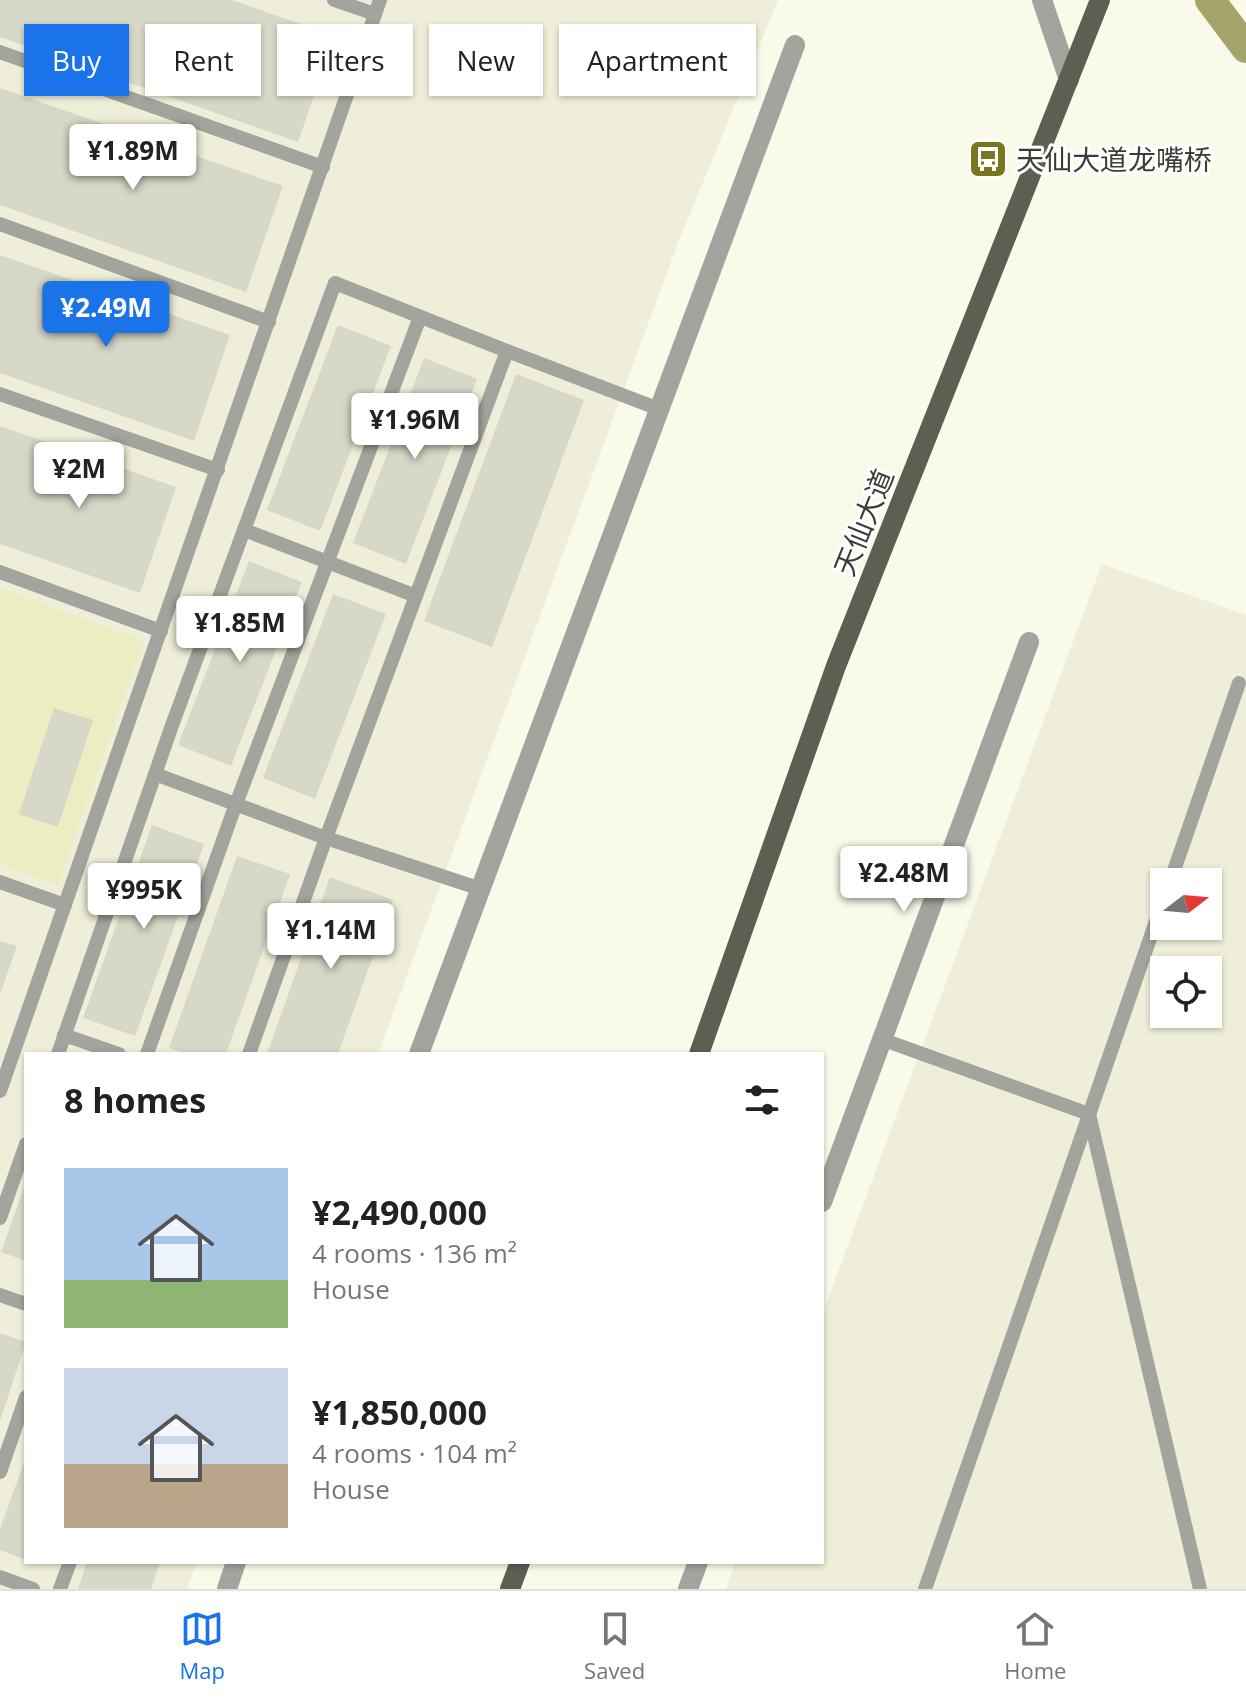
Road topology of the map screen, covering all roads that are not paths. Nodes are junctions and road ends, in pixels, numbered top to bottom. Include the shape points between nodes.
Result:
1 (334, 0) edge
2 (1042, 0) edge
3 (378, 7) edge
4 (1097, 8) edge
5 (795, 45) dead end
6 (0, 52) edge
7 (1069, 80) junction
8 (323, 167) junction
9 (0, 224) edge
10 (420, 317) junction
11 (269, 322) junction
12 (507, 351) junction
13 (0, 394) edge
14 (659, 409) junction
15 (218, 470) junction
16 (244, 530) junction
17 (327, 563) junction
18 (0, 572) edge
19 (416, 596) junction
20 (161, 631) junction
21 (1029, 642) dead end
22 (1239, 683) dead end
23 (155, 774) junction
24 (236, 804) junction
25 (326, 838) junction
26 (1175, 868) edge
27 (0, 882) edge
28 (481, 889) junction
29 (65, 905) junction
30 (1150, 938) edge
31 (64, 1035) junction
32 (881, 1039) junction
33 (59, 1052) edge
34 (113, 1052) edge
35 (148, 1052) edge
36 (250, 1052) edge
37 (420, 1052) edge
38 (700, 1052) edge
39 (0, 1088) edge
40 (1089, 1114) junction
41 (24, 1150) edge
42 (824, 1196) edge
43 (0, 1218) edge
44 (0, 1295) edge
45 (24, 1303) edge
46 (24, 1403) edge
47 (0, 1472) edge
48 (69, 1564) edge
49 (235, 1564) edge
50 (519, 1564) edge
51 (697, 1564) edge
52 (0, 1577) edge
53 (33, 1589) edge
54 (60, 1589) edge
55 (227, 1589) edge
56 (510, 1589) edge
57 (688, 1589) edge
58 (925, 1589) edge
59 (1200, 1589) edge

1 - 3 lane
2 - 7 street
3 - 8 lane
4 - 7 main road, 天仙大道
5 - 14 street
6 - 8 lane
7 - 38 main road, 天仙大道 via 836,666
8 - 11 lane
9 - 11 lane
10 - 12 lane
10 - 16 lane via 335,283
10 - 17 lane
11 - 15 lane
12 - 14 lane
12 - 19 lane
13 - 15 lane
14 - 28 street
15 - 20 lane
16 - 17 lane
16 - 23 lane
17 - 19 lane
17 - 24 lane
18 - 20 lane
19 - 25 lane
20 - 29 lane
21 - 32 street
22 - 26 lane
23 - 24 lane
23 - 31 lane
24 - 25 lane
24 - 35 lane
25 - 28 lane
25 - 36 lane
27 - 29 lane
28 - 37 street
29 - 39 lane
30 - 40 lane
31 - 33 lane
31 - 34 lane
32 - 40 lane
32 - 42 street
40 - 58 lane
40 - 59 lane
41 - 43 lane
44 - 45 lane
46 - 47 lane
48 - 54 lane
49 - 55 street
50 - 56 main road
51 - 57 street
52 - 53 lane

